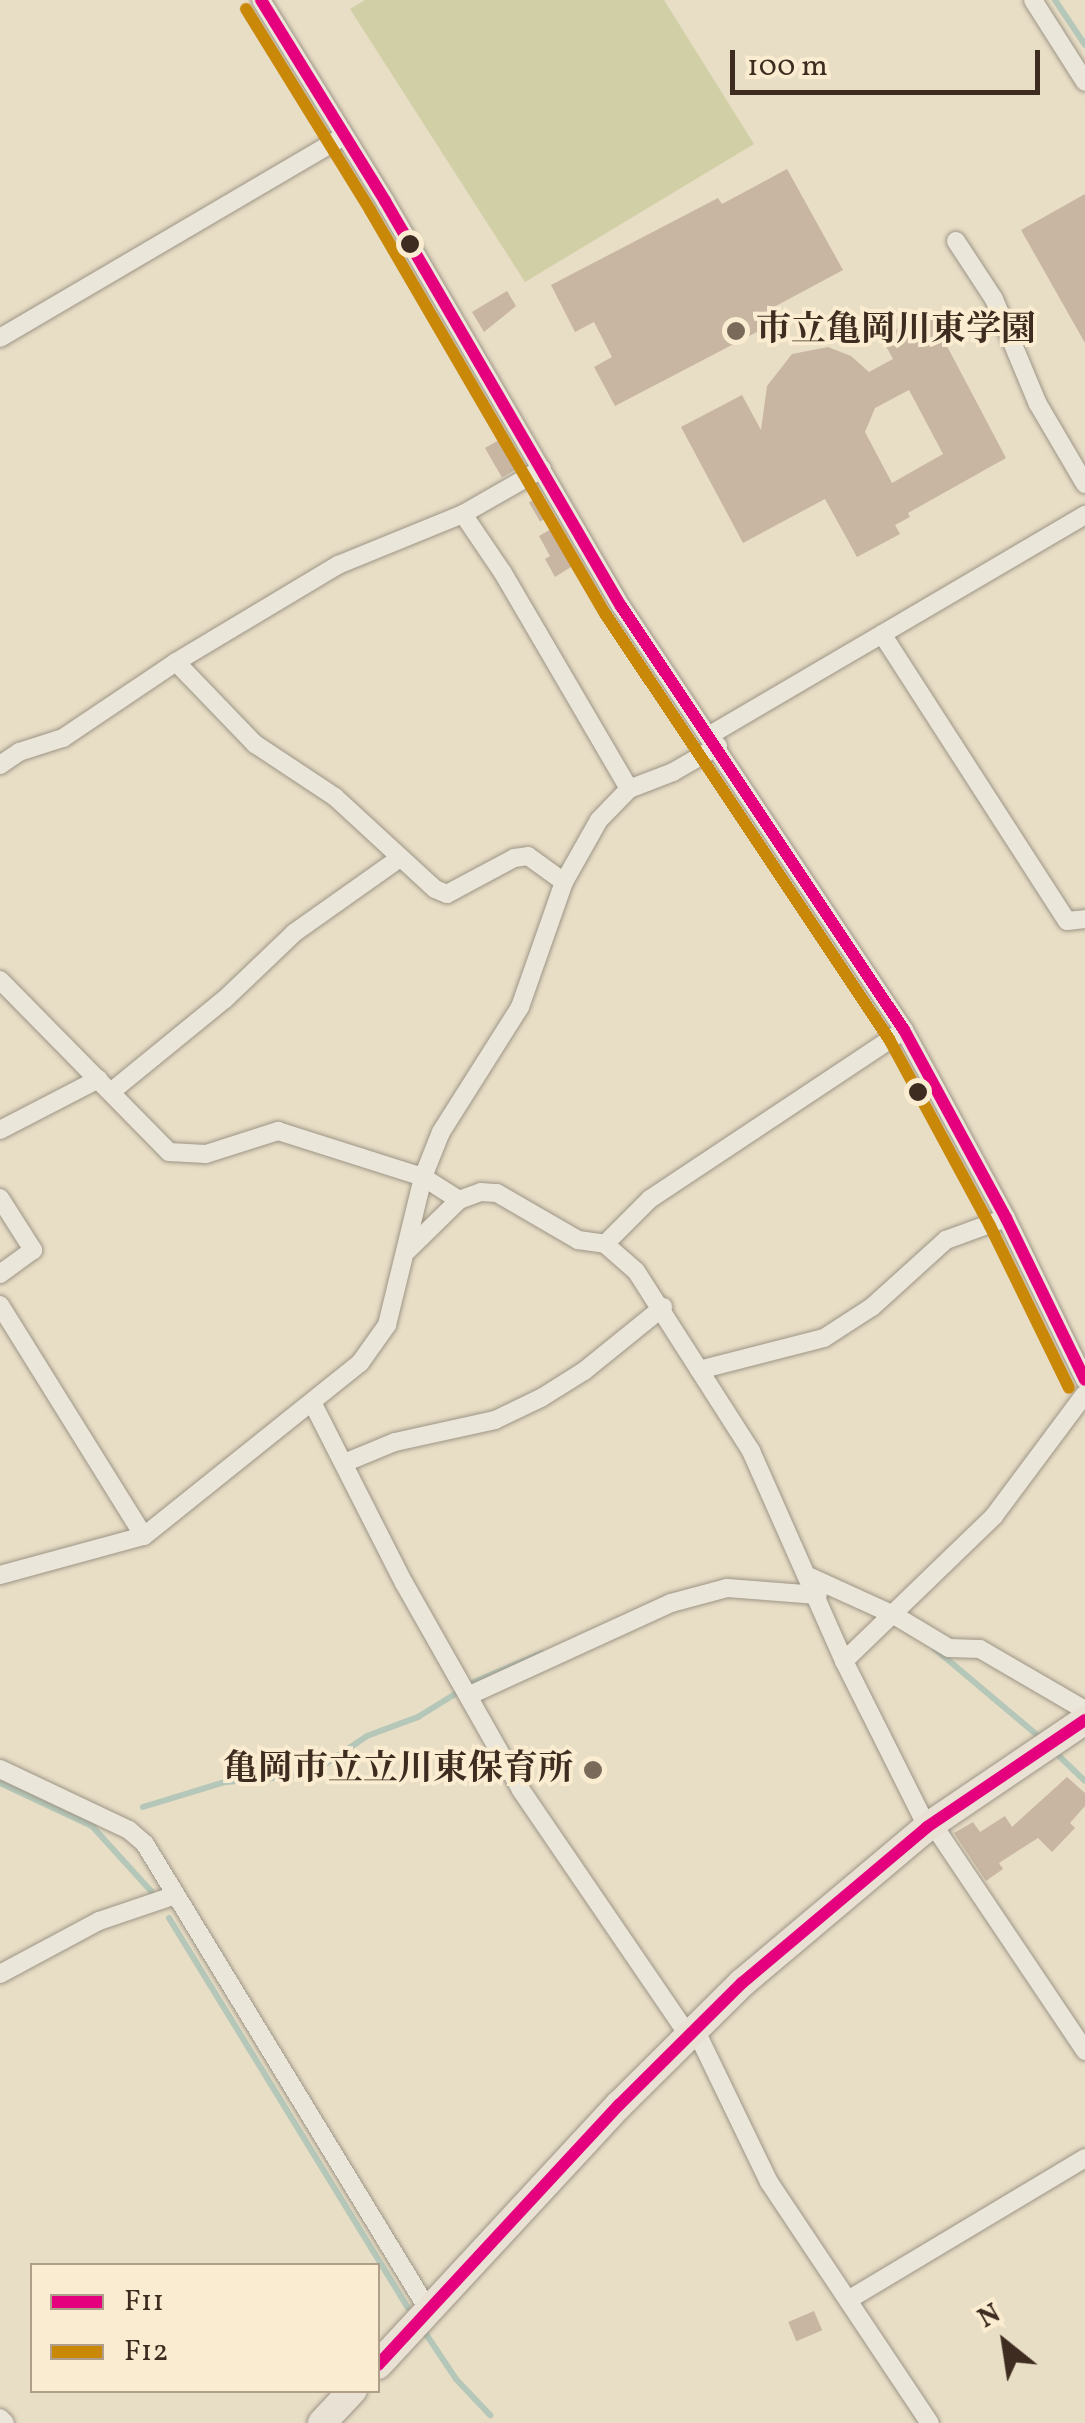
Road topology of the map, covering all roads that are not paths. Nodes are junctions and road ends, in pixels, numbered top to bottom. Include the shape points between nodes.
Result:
1 (261, 0) edge
2 (1033, 0) edge
3 (1085, 82) edge
4 (344, 136) junction
5 (956, 241) dead end
6 (0, 338) edge
7 (542, 468) junction
8 (1085, 484) edge
9 (463, 514) junction
10 (1085, 515) edge
11 (882, 634) junction
12 (176, 662) junction
13 (714, 741) junction
14 (0, 765) edge
15 (629, 789) junction
16 (400, 858) junction
17 (564, 882) junction
18 (1085, 919) edge
19 (0, 980) edge
20 (904, 1030) junction
21 (106, 1085) junction
22 (0, 1130) edge
23 (423, 1177) junction
24 (0, 1198) edge
25 (459, 1200) junction
26 (1006, 1218) junction
27 (605, 1244) junction
28 (408, 1250) junction
29 (0, 1274) edge
30 (0, 1305) edge
31 (662, 1307) junction
32 (1077, 1344) edge
33 (699, 1370) junction
34 (1085, 1380) edge
35 (1085, 1394) edge
36 (312, 1402) junction
37 (344, 1463) junction
38 (144, 1536) junction
39 (0, 1575) edge
40 (808, 1576) junction
41 (818, 1595) junction
42 (894, 1615) junction
43 (844, 1661) junction
44 (470, 1696) junction
45 (1085, 1710) edge
46 (1085, 1720) edge
47 (0, 1769) edge
48 (929, 1825) junction
49 (176, 1896) junction
50 (0, 1974) edge
51 (692, 2032) junction
52 (1085, 2050) edge
53 (1085, 2158) edge
54 (848, 2300) junction
55 (429, 2311) junction
56 (380, 2363) edge
57 (350, 2393) edge
58 (322, 2423) edge
59 (930, 2423) edge

1 - 4 street
2 - 3 street
4 - 6 street
4 - 7 street
5 - 8 street via 994,299 1038,404
7 - 9 street
7 - 13 street via 620,606
9 - 12 street via 338,565
9 - 15 street
10 - 11 street
11 - 13 street
11 - 18 street via 1066,921
12 - 14 street via 63,738
12 - 16 street via 256,744 335,797
13 - 15 street via 673,772
13 - 20 street
15 - 17 street via 599,820
16 - 17 street via 447,894 528,856
16 - 21 street via 294,933 224,999
17 - 23 street via 520,1006 441,1132
19 - 21 street
20 - 26 street
20 - 27 street via 650,1200
21 - 22 street
21 - 23 street via 169,1152 206,1154 278,1132
23 - 25 street
23 - 28 street
24 - 29 street via 33,1250
25 - 27 street via 497,1193 578,1240
25 - 28 street
26 - 32 street
26 - 33 street via 946,1240 872,1308 824,1338
27 - 31 street
28 - 36 street via 387,1324 360,1363
30 - 38 street
31 - 33 street
31 - 37 street via 541,1398 495,1420 395,1442
32 - 34 street
33 - 40 street via 752,1451
35 - 42 street via 994,1516
36 - 37 street
36 - 38 street
37 - 44 street
38 - 39 street
40 - 41 street
40 - 42 street
41 - 43 street
41 - 44 street via 727,1588 671,1603
42 - 43 street
42 - 45 street via 949,1648 980,1649
43 - 48 street
44 - 51 street via 522,1790
46 - 48 main road
47 - 49 street via 129,1830
48 - 51 main road via 824,1910
48 - 52 street
49 - 50 street via 99,1921
49 - 55 street
51 - 54 street via 769,2182
51 - 55 main road
53 - 54 street
54 - 59 street
55 - 56 main road
57 - 58 main road

